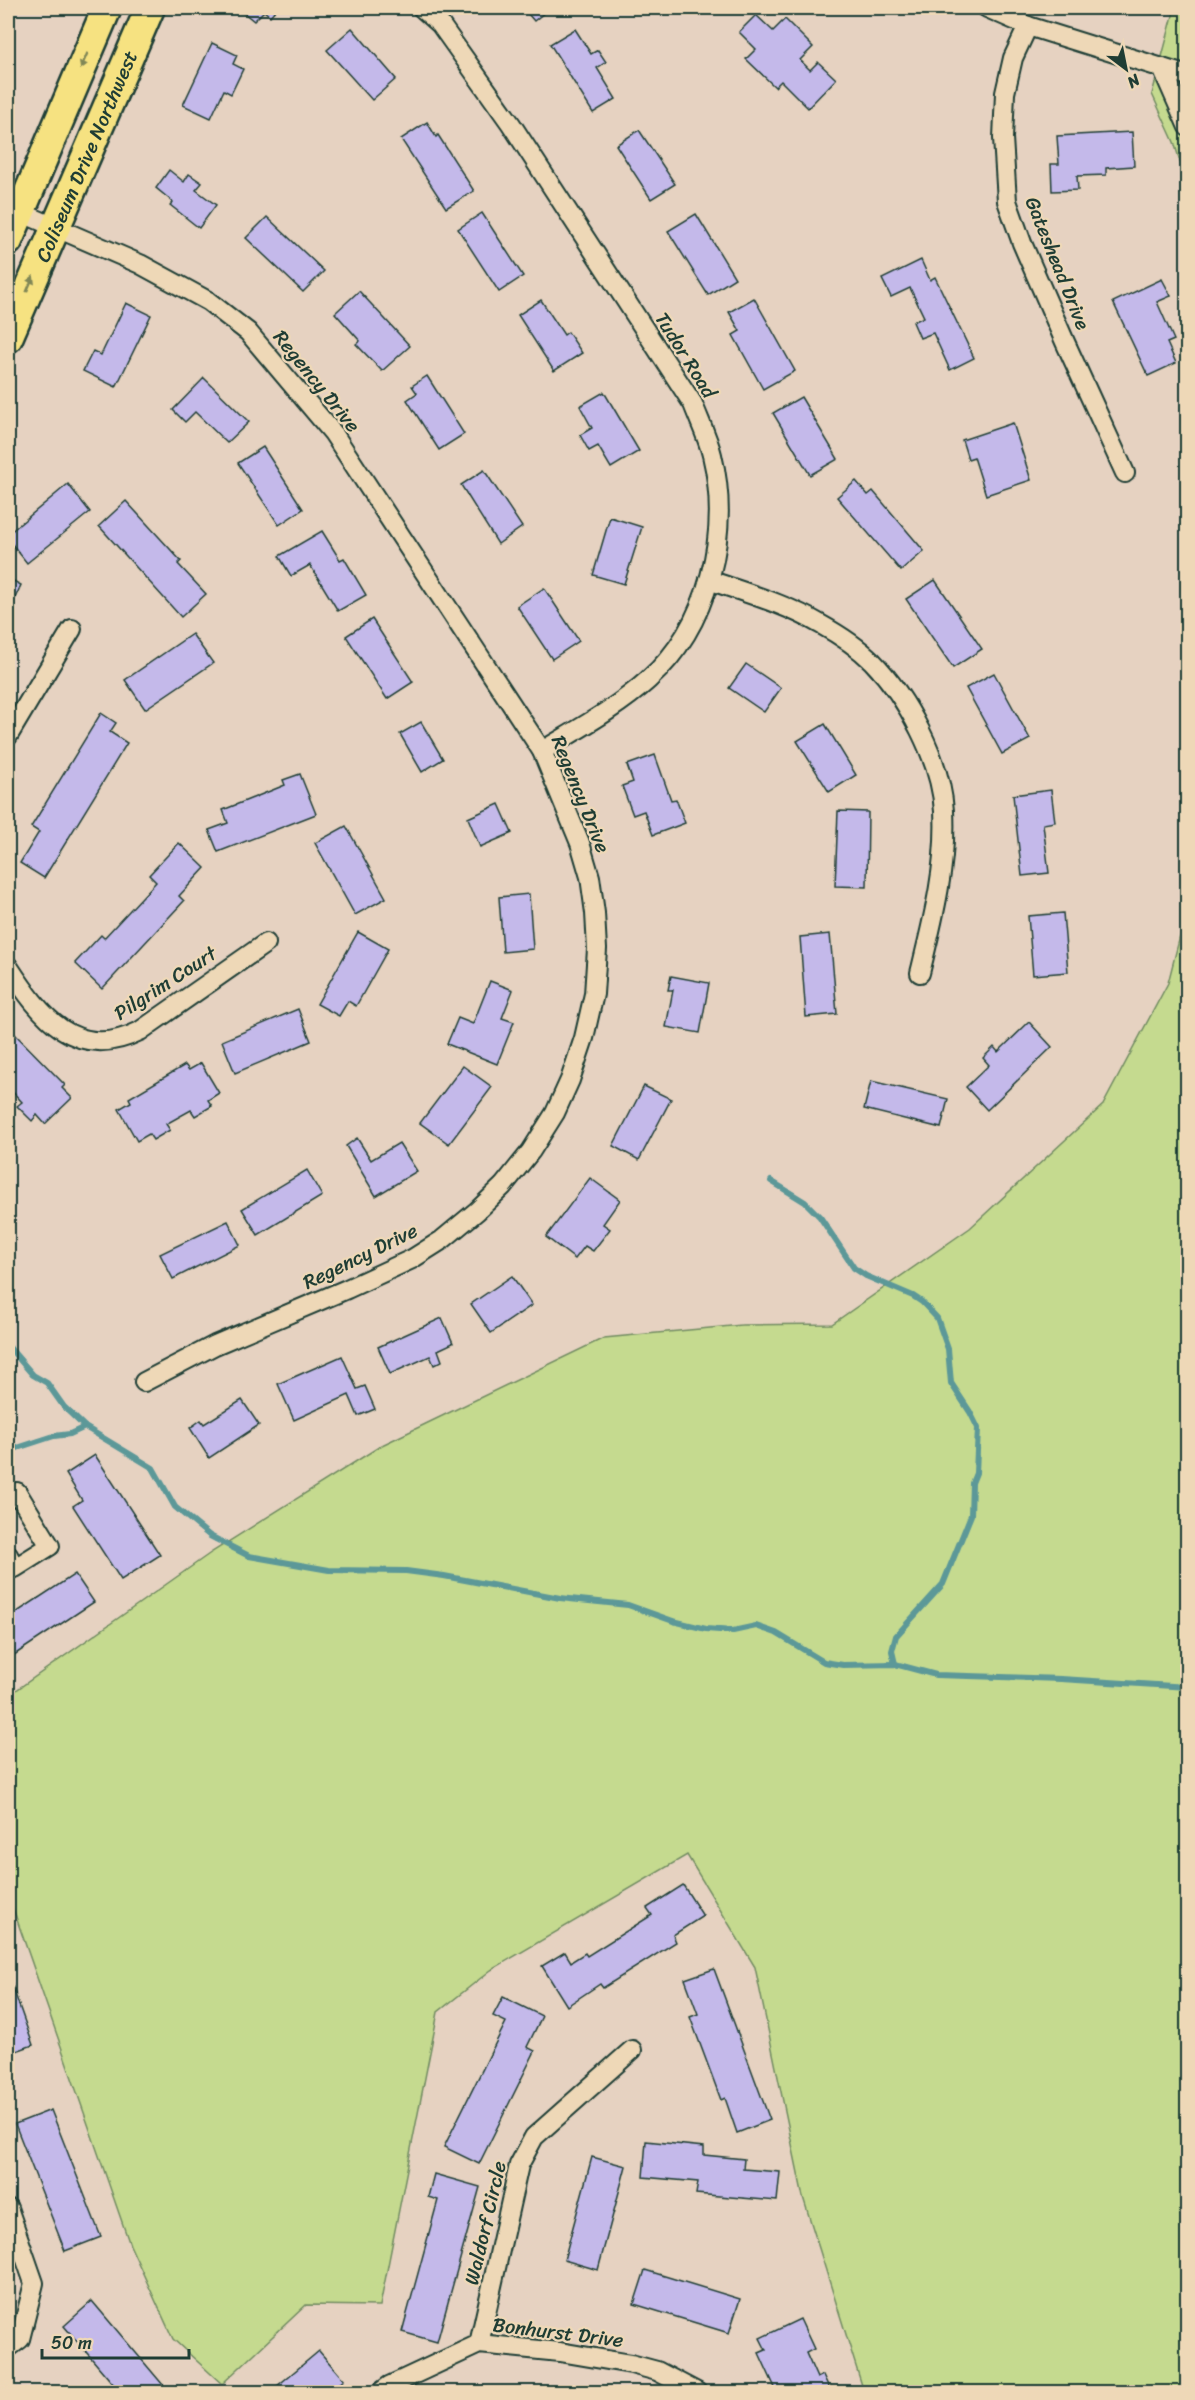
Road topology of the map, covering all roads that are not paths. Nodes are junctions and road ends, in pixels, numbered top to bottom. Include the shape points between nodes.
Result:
1 (107, 8) edge
2 (150, 8) edge
3 (422, 8) edge
4 (987, 8) edge
5 (1028, 26) junction
6 (1162, 68) junction
7 (1188, 76) edge
8 (1188, 127) edge
9 (20, 212) junction
10 (54, 227) junction
11 (8, 241) edge
12 (8, 338) edge
13 (1125, 473) dead end
14 (709, 580) junction
15 (72, 628) dead end
16 (8, 736) edge
17 (542, 752) junction
18 (266, 942) dead end
19 (8, 966) edge
20 (920, 973) dead end
21 (144, 1383) dead end
22 (8, 1498) edge
23 (8, 1555) edge
24 (632, 2050) dead end
25 (8, 2208) edge
26 (479, 2344) junction
27 (8, 2348) edge
28 (381, 2392) edge
29 (697, 2392) edge

1 -> 9 main road, Coliseum Drive Northwest
2 - 10 main road, Coliseum Drive Northwest
3 - 14 street, Tudor Road via 440,24 511,124 693,404 712,454 720,515
4 - 5 street
5 - 6 street
5 - 13 street, Gateshead Drive via 1012,58 1005,93 1007,201 1060,331
6 - 7 street
6 - 8 street
9 - 10 street, Regency Drive
9 - 11 main road, Coliseum Drive Northwest
12 -> 10 main road, Coliseum Drive Northwest
10 - 17 street, Regency Drive via 140,264 208,301 248,332 333,433
14 - 17 street, Tudor Road via 687,634 666,663 611,708
14 - 20 street via 818,622 870,659 908,708 939,783 944,810 936,908
15 - 16 street
17 - 21 street, Regency Drive via 580,843 596,913 594,994 581,1048 555,1113 503,1186 442,1240 412,1259 215,1345
18 - 19 street, Pilgrim Court via 140,1031 105,1042 70,1036 56,1026
22 - 23 street via 17,1492 50,1546 15,1568
24 - 26 street, Waldorf Circle via 534,2137 519,2165
25 - 27 street via 34,2283 20,2339
26 - 28 street, Bonhurst Drive
26 - 29 street, Bonhurst Drive via 631,2364 657,2371

